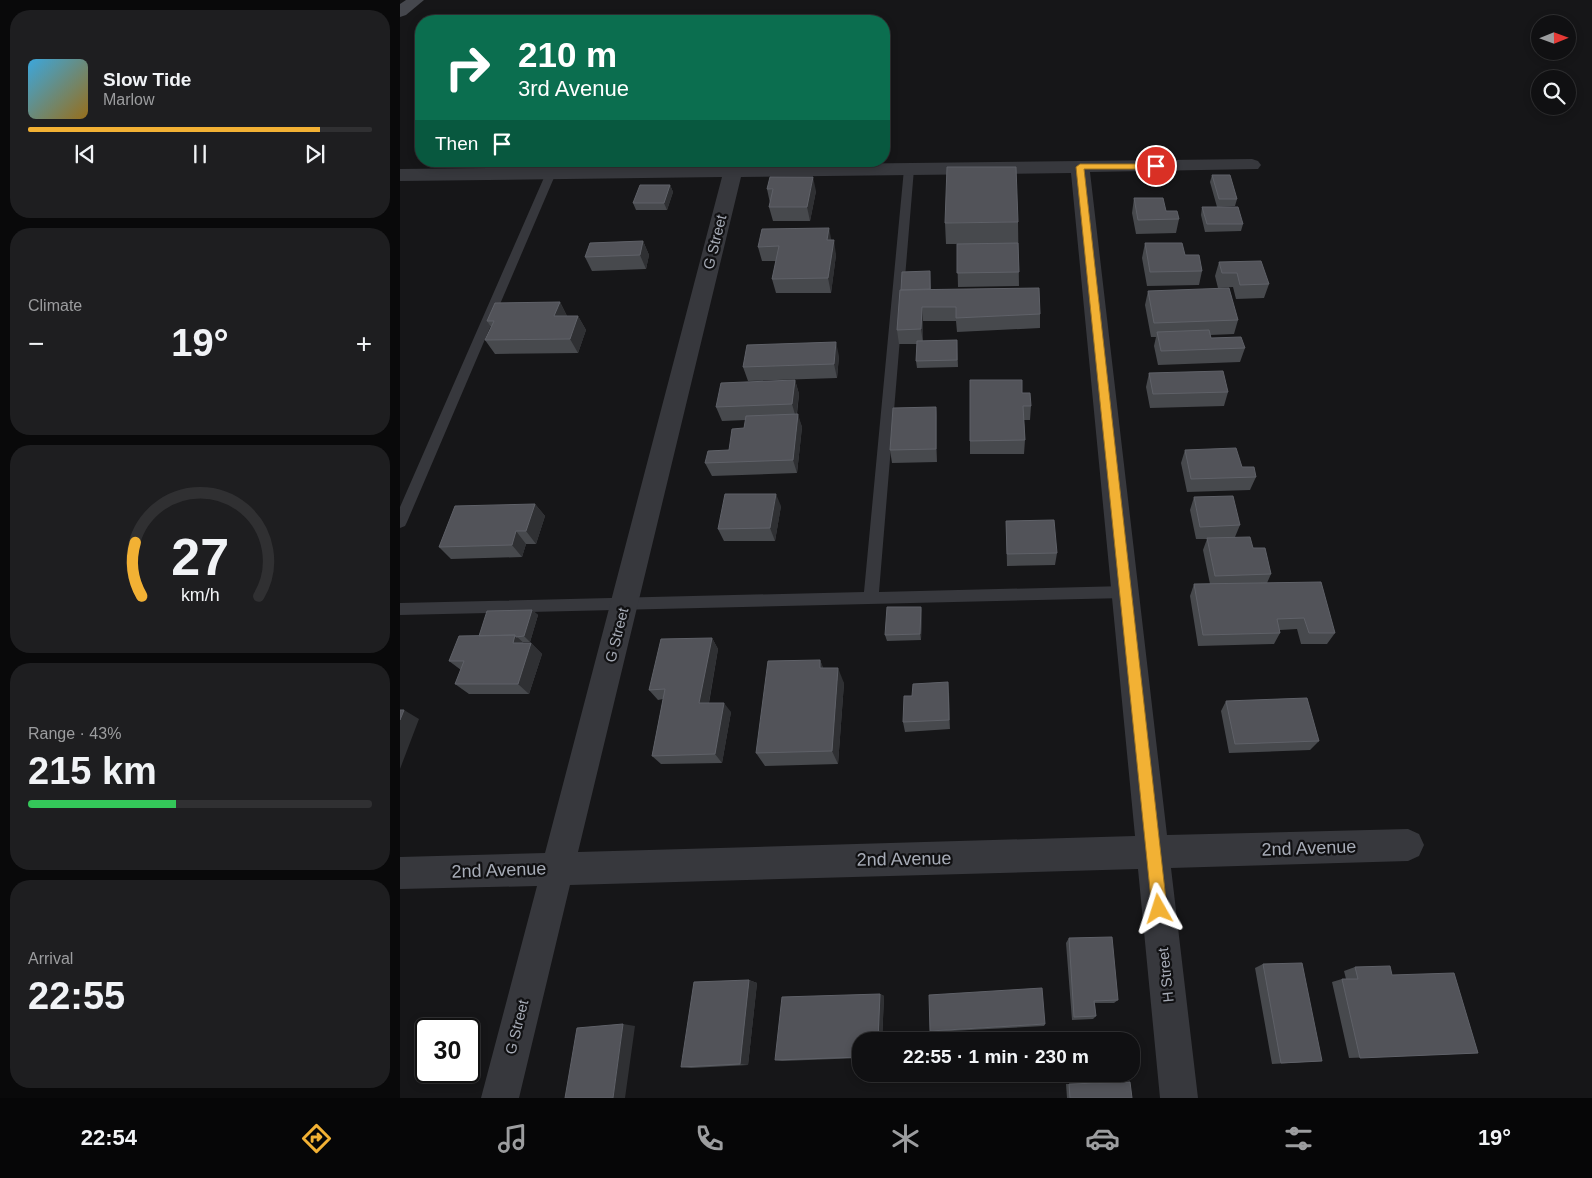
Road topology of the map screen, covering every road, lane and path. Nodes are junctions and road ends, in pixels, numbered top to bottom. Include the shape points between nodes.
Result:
1 (416, 0) edge
2 (400, 12) edge
3 (1252, 165) dead end
4 (1080, 167) junction
5 (909, 169) junction
6 (733, 171) junction
7 (551, 173) junction
8 (400, 175) edge
9 (400, 522) edge
10 (1126, 592) junction
11 (871, 597) junction
12 (624, 604) junction
13 (400, 609) edge
14 (1408, 845) dead end
15 (1153, 852) junction
16 (558, 868) junction
17 (400, 874) edge
18 (500, 1098) edge
19 (1179, 1098) edge

1 - 2 main road
3 - 4 street
4 - 5 street
4 - 10 street, H Street
5 - 6 street
5 - 11 lane
6 - 7 street
6 - 12 street, G Street
7 - 8 street
7 - 9 lane
10 - 11 lane
10 - 15 street, H Street
11 - 12 lane
12 - 13 lane
12 - 16 street, G Street
14 - 15 street, 2nd Avenue
15 - 16 street, 2nd Avenue
15 - 19 street, H Street
16 - 17 street, 2nd Avenue
16 - 18 street, G Street

